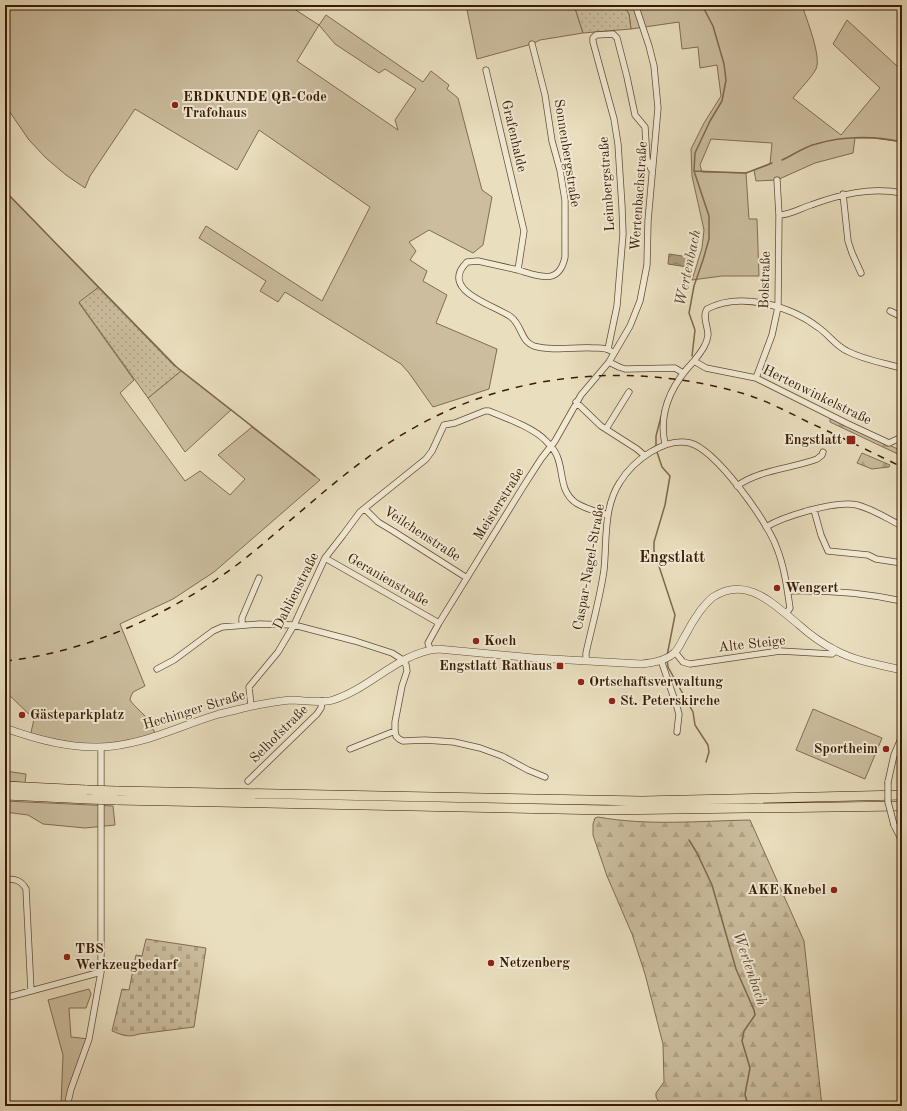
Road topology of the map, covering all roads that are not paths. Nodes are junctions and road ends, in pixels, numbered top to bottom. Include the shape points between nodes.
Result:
1 (637, 7) edge
2 (532, 44) dead end
3 (486, 70) dead end
4 (652, 171) junction
5 (777, 180) dead end
6 (902, 193) edge
7 (843, 194) junction
8 (779, 215) junction
9 (518, 270) junction
10 (861, 273) dead end
11 (778, 307) junction
12 (890, 311) dead end
13 (902, 317) edge
14 (608, 349) junction
15 (614, 353) junction
16 (694, 361) junction
17 (609, 362) junction
18 (902, 368) edge
19 (683, 373) junction
20 (598, 375) joint
21 (756, 378) junction
22 (630, 392) dead end
23 (576, 402) junction
24 (606, 429) junction
25 (902, 437) edge
26 (663, 445) junction
27 (551, 446) junction
28 (823, 452) dead end
29 (645, 456) junction
30 (737, 486) junction
31 (365, 509) junction
32 (814, 510) junction
33 (608, 515) junction
34 (902, 526) edge
35 (766, 527) junction
36 (325, 558) junction
37 (902, 563) edge
38 (259, 578) dead end
39 (467, 578) junction
40 (788, 591) junction
41 (902, 601) edge
42 (786, 614) junction
43 (439, 623) junction
44 (242, 625) junction
45 (294, 625) junction
46 (430, 650) junction
47 (836, 651) junction
48 (673, 654) junction
49 (403, 660) junction
50 (586, 660) junction
51 (661, 660) junction
52 (157, 668) dead end
53 (902, 670) edge
54 (322, 701) junction
55 (251, 706) junction
56 (5, 728) edge
57 (395, 731) junction
58 (677, 732) dead end
59 (902, 736) edge
60 (101, 747) junction
61 (350, 749) dead end
62 (544, 777) dead end
63 (248, 781) dead end
64 (5, 786) edge
65 (5, 795) edge
66 (87, 795) junction
67 (902, 795) edge
68 (116, 796) junction
69 (902, 806) edge
70 (902, 841) edge
71 (5, 879) edge
72 (101, 972) junction
73 (30, 991) junction
74 (5, 998) edge
75 (67, 1106) edge

1 - 4 street, Wertenbachstraße via 654,66 658,98
2 - 9 street, Sonnenbergstraße via 545,94 565,200 566,257 560,271 551,276 539,276
3 - 9 street, Grafenhalde via 524,231
4 - 14 street, Leimbergstraße via 647,159 645,127 635,115 617,38 613,34 596,35 593,42 614,119 618,144 622,207 623,234 619,286
4 - 15 street, Wertenbachstraße via 647,265 643,289 633,319
5 - 8 street, Bolstraße
6 - 7 street via 872,191
7 - 8 street
7 - 10 street via 848,241
8 - 11 street, Bolstraße
9 - 14 street, Sonnenbergstraße via 478,261 467,262 461,270 459,279 468,293 515,320 525,340 537,347
11 - 16 street via 739,302 718,304 707,309 704,314 708,335
11 - 18 street via 819,328 834,343 854,355
11 - 21 street, Bolstraße via 772,335
12 - 13 street
14 - 15 street, Sonnenbergstraße
15 - 17 street, Wertenbachstraße
16 - 19 street
16 - 21 street, Hertenwinkelstraße via 706,368
17 - 19 street via 625,369 675,368
17 - 20 street, Wertenbachstraße
19 - 26 street via 672,390 665,412
20 - 23 street, Meisterstraße
21 - 25 street, Hertenwinkelstraße via 889,443
22 - 24 street
23 - 24 street
23 - 27 street, Meisterstraße
24 - 29 street
26 - 29 street, Caspar-Nagel-Straße
26 - 30 street, Caspar-Nagel-Straße via 682,442 695,445 710,455
27 - 31 street, Dahlienstraße via 538,434 486,410 444,425 426,459
27 - 33 street via 558,456 563,485 569,496 576,503
27 - 39 street, Meisterstraße
28 - 30 street via 817,459 747,480
29 - 33 street, Caspar-Nagel-Straße via 620,482
30 - 35 street, Caspar-Nagel-Straße
31 - 36 street, Dahlienstraße
31 - 39 street, Veilchenstraße via 378,522
32 - 34 street via 843,504 858,505
32 - 35 street
32 - 37 street via 820,534 828,551 868,555 876,559
33 - 50 street, Caspar-Nagel-Straße via 604,570
35 - 40 street, Caspar-Nagel-Straße via 776,544
36 - 43 street, Geranienstraße
36 - 45 street, Dahlienstraße
38 - 44 street via 242,618
39 - 43 street, Meisterstraße
40 - 41 street via 860,594
40 - 42 street, Caspar-Nagel-Straße via 790,608
42 - 47 street
42 - 48 street via 755,592 735,590 719,594 705,604
43 - 46 street, Meisterstraße via 428,642
44 - 45 street
44 - 52 street via 216,629 174,660
45 - 49 street via 355,641 392,653
45 - 55 street, Dahlienstraße via 278,652 249,687
46 - 49 street, Hechinger Straße
46 - 50 street, Hechinger Straße via 456,649 527,658
47 - 48 street, Alte Steige via 832,654 768,652 690,664
47 - 53 street via 860,660
48 - 51 street, Hechinger Straße
49 - 54 street, Hechinger Straße via 344,695
49 - 57 street via 407,671 396,714
50 - 51 street, Hechinger Straße via 641,664
51 - 58 street via 677,706
54 - 55 street, Hechinger Straße via 275,702
54 - 63 street, Selhofstraße via 316,714
55 - 60 street, Hechinger Straße via 219,714 157,736
56 - 60 street, Hechinger Straße via 49,742
57 - 61 street
57 - 62 street via 396,736 403,741 454,742 480,748
59 - 70 street, bridge via 894,755 888,782 888,802
60 - 72 street
64 - 66 highway
65 - 66 highway
66 - 68 highway, bridge
67 - 68 highway via 642,801
68 - 69 highway via 606,810
71 - 73 street via 15,880 26,889
72 - 73 street
72 - 75 street via 89,1039
73 - 74 street

